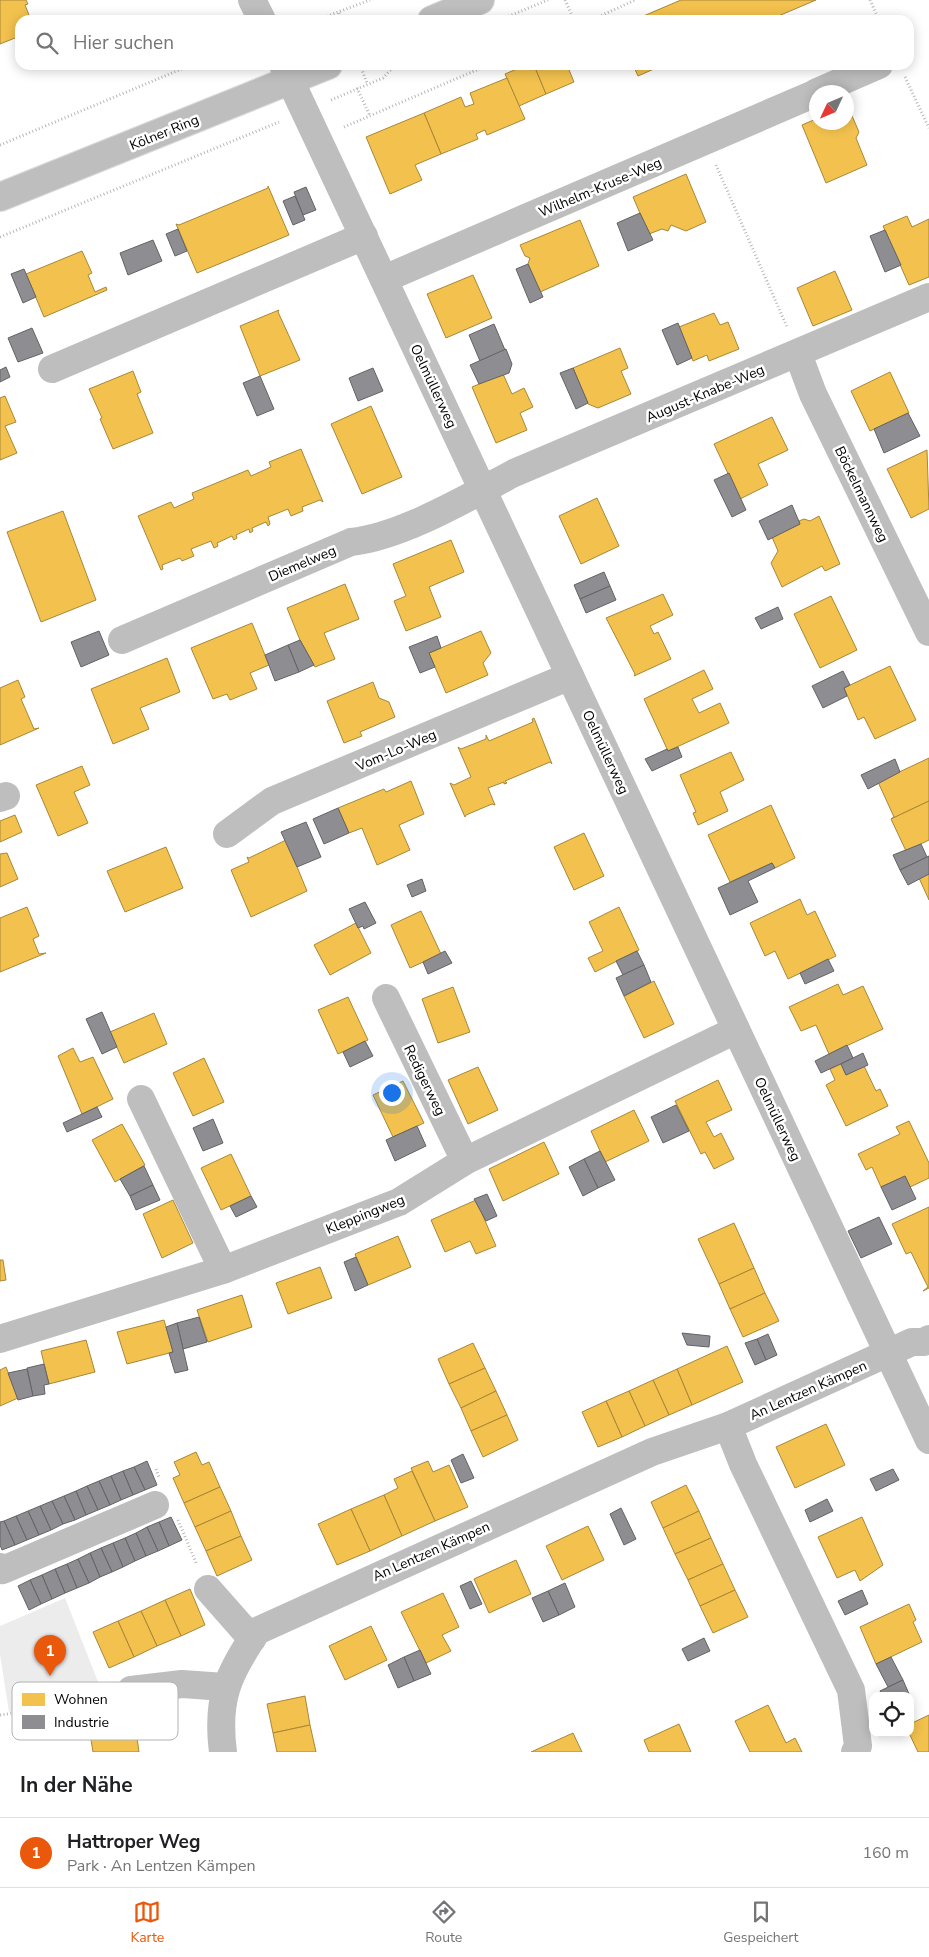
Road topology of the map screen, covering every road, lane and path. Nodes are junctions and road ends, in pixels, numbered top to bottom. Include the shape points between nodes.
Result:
1 (252, 0) edge
2 (370, 0) edge
3 (480, 0) edge
4 (548, 0) edge
5 (565, 0) edge
6 (634, 0) edge
7 (870, 0) edge
8 (339, 13) joint
9 (260, 15) edge
10 (333, 15) edge
11 (444, 15) edge
12 (511, 15) edge
13 (572, 15) edge
14 (602, 15) edge
15 (877, 15) edge
16 (179, 70) edge
17 (302, 70) edge
18 (362, 70) edge
19 (390, 70) edge
20 (476, 70) edge
21 (888, 70) edge
22 (892, 70) edge
23 (287, 73) edge
24 (367, 83) junction
25 (842, 85) edge
26 (357, 88) junction
27 (809, 97) edge
28 (305, 111) junction
29 (370, 116) junction
30 (929, 128) edge
31 (318, 138) junction
32 (706, 142) junction
33 (0, 145) edge
34 (0, 197) edge
35 (364, 236) junction
36 (0, 237) edge
37 (384, 279) junction
38 (929, 297) edge
39 (798, 354) junction
40 (52, 369) dead end
41 (483, 489) junction
42 (929, 632) edge
43 (122, 640) dead end
44 (570, 676) junction
45 (227, 834) dead end
46 (386, 998) dead end
47 (736, 1030) junction
48 (141, 1099) dead end
49 (465, 1161) junction
50 (223, 1270) junction
51 (0, 1339) edge
52 (929, 1339) edge
53 (888, 1354) junction
54 (728, 1426) junction
55 (929, 1440) edge
56 (156, 1469) dead end
57 (164, 1501) junction
58 (0, 1567) edge
59 (208, 1589) joint
60 (252, 1639) junction
61 (178, 1684) edge
62 (225, 1687) junction
63 (223, 1752) edge
64 (855, 1752) edge

1 - 9 street
2 - 8 path
3 - 11 street
4 - 12 path
5 - 13 path
6 - 14 path
7 - 15 path
8 - 10 path
16 - 33 path
17 - 23 street, Kölner Ring
18 - 24 path
19 - 24 path via 383,78
20 - 29 path
21 - 25 street, Wilhelm-Kruse-Weg
22 - 30 path
23 - 28 street, Oelmüllerweg
23 - 34 street, Kölner Ring
24 - 26 path
26 - 28 path
26 - 29 path
27 - 32 street, Wilhelm-Kruse-Weg
28 - 31 street, Oelmüllerweg
28 - 36 path
29 - 31 path
31 - 35 street, Oelmüllerweg
32 - 37 street, Wilhelm-Kruse-Weg
32 - 39 path
35 - 37 street, Oelmüllerweg
35 - 40 street
37 - 41 street, Oelmüllerweg
38 - 39 street, August-Knabe-Weg
39 - 41 street, August-Knabe-Weg
39 - 42 street, Böckelmannweg via 813,394
41 - 43 street, Diemelweg via 371,540 351,542
41 - 44 street, Oelmüllerweg
44 - 45 street, Vom-Lo-Weg via 272,801
44 - 47 street, Oelmüllerweg
46 - 49 street, Redigerweg
47 - 49 street, Kleppingweg
47 - 53 street, Oelmüllerweg
48 - 50 street
49 - 50 street, Kleppingweg via 400,1202
50 - 51 street, Kleppingweg
52 - 53 street via 912,1342
53 - 54 street, An Lentzen Kämpen
53 - 55 street, Oelmüllerweg
54 - 60 street, An Lentzen Kämpen via 652,1452 293,1613 257,1631
54 - 64 street via 851,1690 858,1746
56 - 57 path
57 - 58 street via 2,1570
57 - 59 path
59 - 60 street
60 - 62 street, An Lentzen Kämpen
61 - 62 street
62 - 63 street, An Lentzen Kämpen via 220,1725

